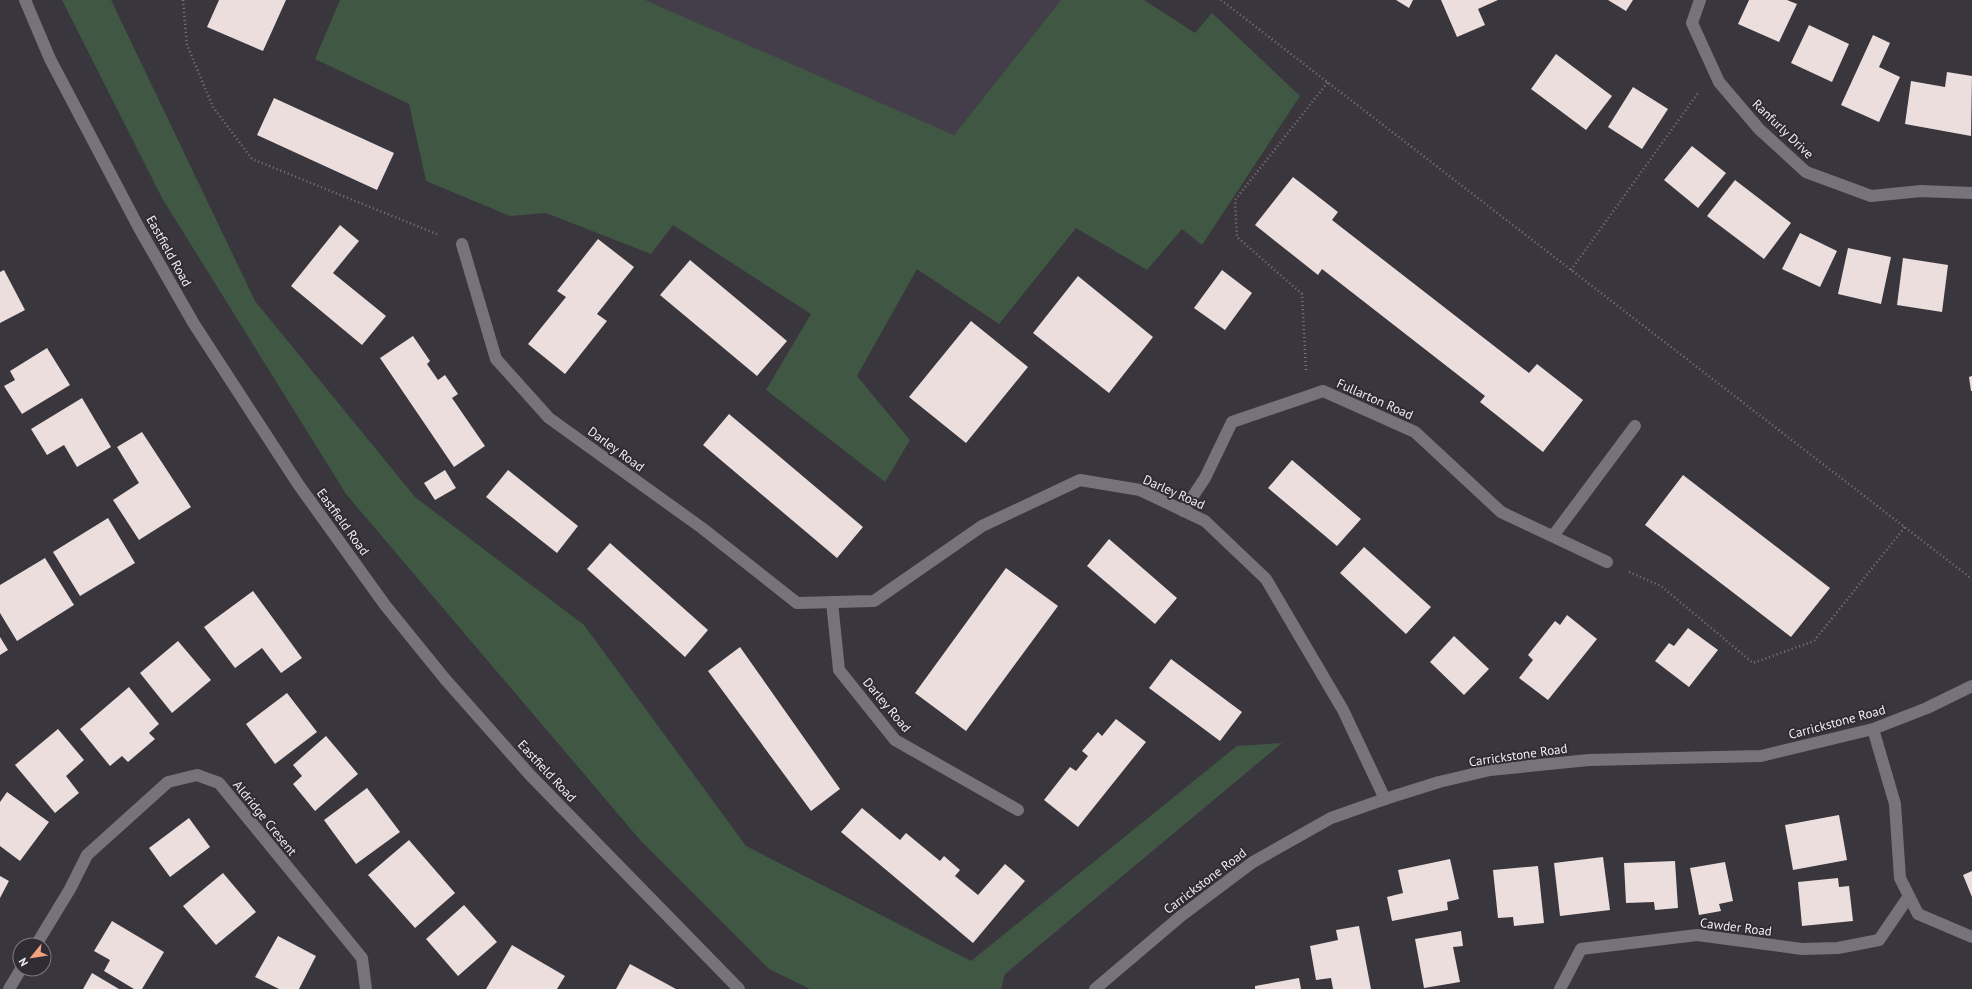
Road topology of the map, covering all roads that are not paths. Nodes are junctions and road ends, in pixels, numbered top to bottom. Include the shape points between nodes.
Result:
1 (25, 0) edge
2 (1700, 0) edge
3 (1972, 193) edge
4 (462, 244) road end
5 (1635, 426) dead end
6 (1182, 511) junction
7 (1553, 536) junction
8 (1607, 562) road end
9 (832, 602) junction
10 (1972, 686) edge
11 (1873, 728) junction
12 (1385, 799) junction
13 (1018, 810) dead end
14 (1909, 896) junction
15 (41, 937) edge
16 (1972, 937) edge
17 (16, 977) edge
18 (9, 989) edge
19 (366, 989) edge
20 (739, 989) edge
21 (1095, 989) edge
22 (1560, 989) edge

1 - 20 street, Eastfield Road via 50,59 139,228 194,324 302,491 385,605 445,679 530,775
2 - 3 street, Ranfurly Drive via 1692,24 1719,82 1759,129 1806,172 1871,196 1921,191
4 - 9 street, Darley Road via 496,359 549,418 702,528 797,603
5 - 7 street
6 - 7 street, Fullarton Road via 1205,478 1232,422 1323,391 1414,432 1501,512
6 - 9 street, Darley Road via 1140,490 1080,480 982,526 874,601
6 - 12 street, Darley Road via 1205,521 1266,579 1343,710
7 - 8 street, Fullarton Road
9 - 13 street, Darley Road via 839,670 895,740
10 - 11 street, Carrickstone Road via 1927,708
11 - 12 street, Carrickstone Road via 1761,756 1589,760 1490,770 1439,782
11 - 14 street via 1895,804 1900,878
12 - 21 street, Carrickstone Road via 1331,818 1253,862 1181,916
14 - 16 street via 1918,914
14 - 22 street, Cawder Road via 1879,940 1838,948 1802,949 1697,935 1582,949
15 - 19 street, Aldridge Cresent via 87,855 168,782 197,775 219,783 362,958
17 - 18 street

